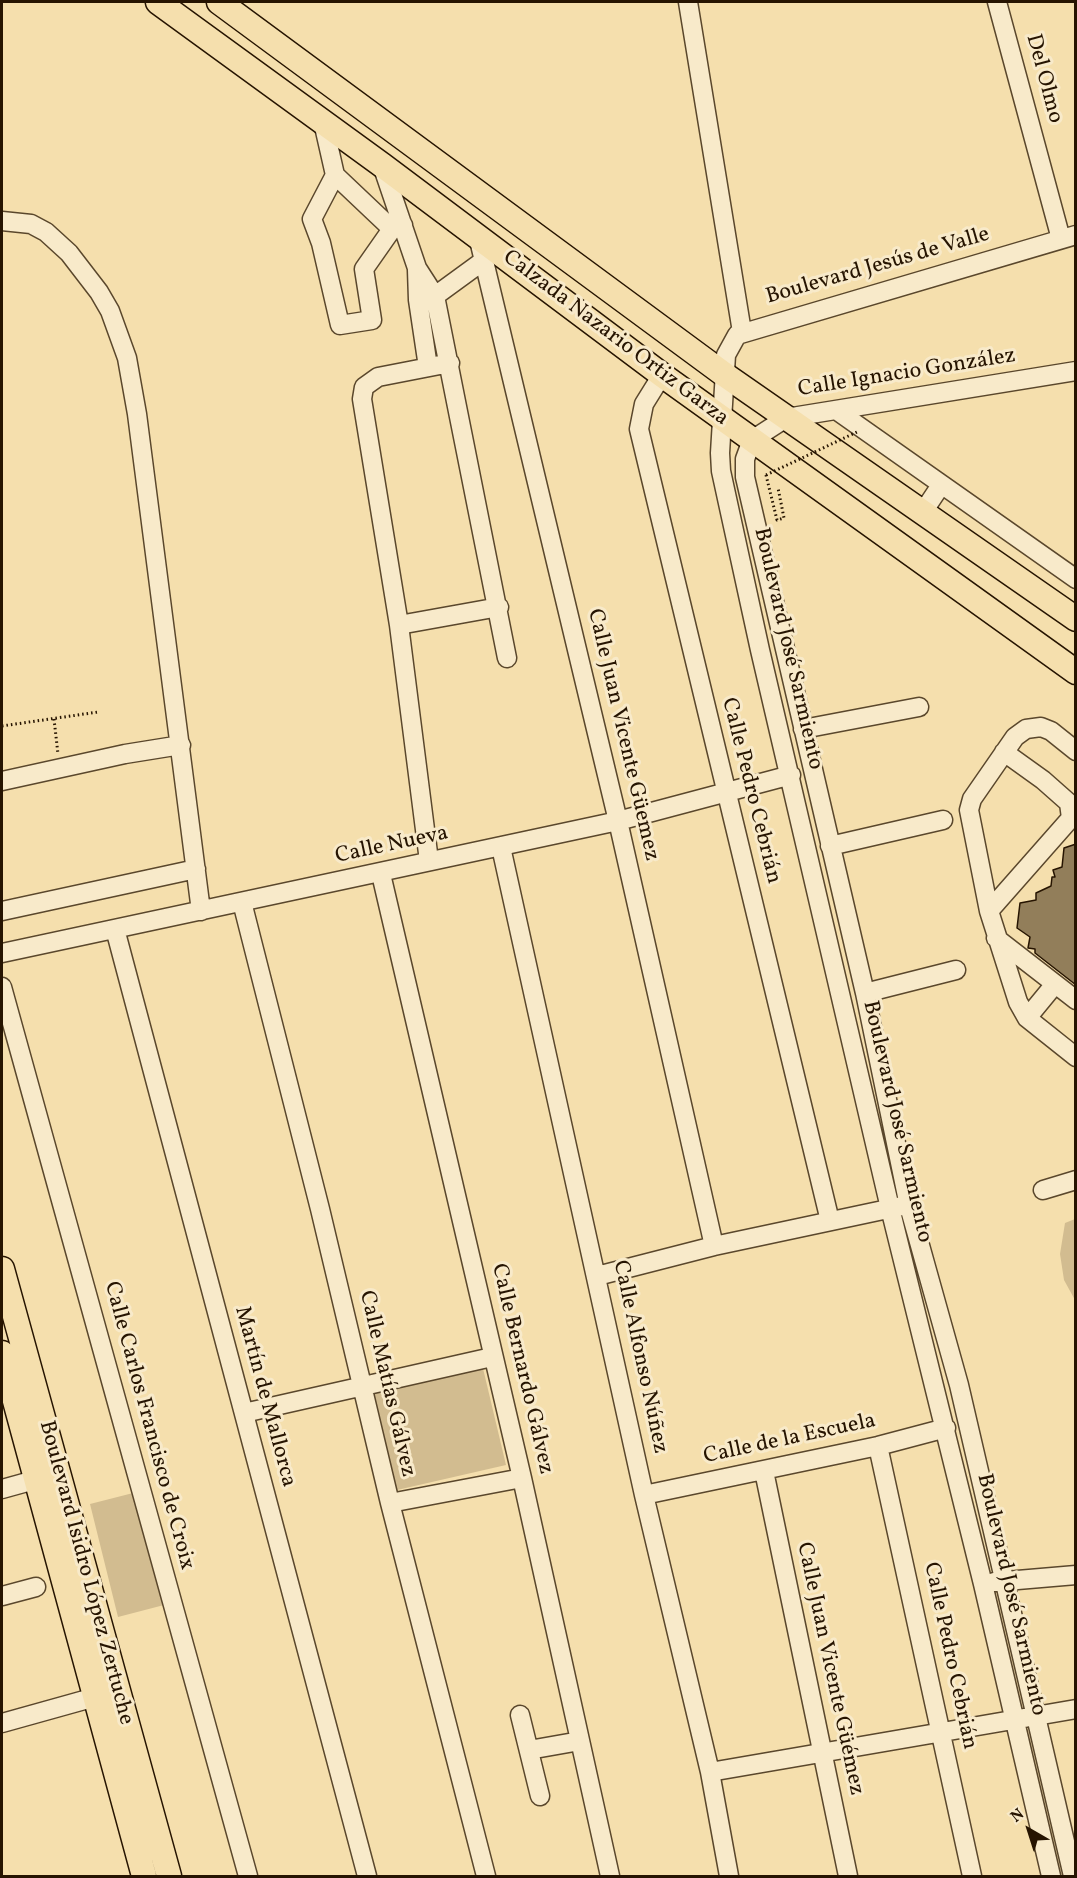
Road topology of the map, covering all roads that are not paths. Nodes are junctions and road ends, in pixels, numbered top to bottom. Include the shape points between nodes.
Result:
1 (158, 2) edge
2 (219, 2) edge
3 (688, 2) edge
4 (998, 2) edge
5 (323, 122) junction
6 (382, 165) junction
7 (335, 175) junction
8 (2, 221) edge
9 (397, 227) junction
10 (478, 236) junction
11 (1068, 237) edge
12 (483, 261) junction
13 (427, 298) junction
14 (742, 332) junction
15 (450, 363) junction
16 (428, 367) junction
17 (1076, 371) edge
18 (662, 375) junction
19 (725, 375) junction
20 (836, 410) junction
21 (720, 417) junction
22 (786, 418) junction
23 (752, 440) junction
24 (941, 484) junction
25 (923, 512) junction
26 (1076, 579) edge
27 (499, 607) junction
28 (1076, 619) edge
29 (399, 625) junction
30 (783, 643) junction
31 (760, 650) junction
32 (507, 657) dead end
33 (1076, 672) edge
34 (919, 707) dead end
35 (803, 729) junction
36 (181, 745) junction
37 (1076, 751) edge
38 (1004, 752) junction
39 (791, 775) junction
40 (2, 781) edge
41 (726, 792) junction
42 (943, 820) dead end
43 (618, 821) junction
44 (830, 846) junction
45 (501, 847) junction
46 (429, 861) junction
47 (196, 869) junction
48 (381, 874) junction
49 (242, 902) junction
50 (2, 911) edge
51 (201, 911) junction
52 (989, 911) junction
53 (115, 929) junction
54 (996, 938) junction
55 (2, 953) edge
56 (956, 970) dead end
57 (1055, 984) junction
58 (2, 987) edge
59 (865, 993) junction
60 (1076, 1000) edge
61 (1027, 1018) junction
62 (1076, 1057) edge
63 (1076, 1180) edge
64 (1043, 1190) dead end
65 (909, 1206) junction
66 (890, 1208) junction
67 (830, 1221) junction
68 (714, 1246) junction
69 (2, 1269) edge
70 (597, 1276) junction
71 (2, 1353) edge
72 (492, 1357) junction
73 (361, 1385) junction
74 (244, 1413) junction
75 (946, 1428) junction
76 (878, 1446) junction
77 (764, 1471) junction
78 (48, 1476) junction
79 (522, 1478) junction
80 (2, 1489) edge
81 (644, 1495) junction
82 (390, 1503) junction
83 (1076, 1575) edge
84 (1004, 1580) junction
85 (983, 1584) junction
86 (36, 1587) dead end
87 (2, 1596) edge
88 (119, 1692) junction
89 (96, 1697) junction
90 (1076, 1708) edge
91 (1036, 1714) junction
92 (520, 1715) dead end
93 (1015, 1718) junction
94 (2, 1723) edge
95 (941, 1732) junction
96 (580, 1741) junction
97 (530, 1750) junction
98 (822, 1754) junction
99 (710, 1772) junction
100 (540, 1796) dead end
101 (144, 1876) edge
102 (169, 1876) edge
103 (248, 1876) edge
104 (367, 1876) edge
105 (486, 1876) edge
106 (610, 1876) edge
107 (729, 1876) edge
108 (848, 1876) edge
109 (972, 1876) edge
110 (1051, 1876) edge
111 (1073, 1876) edge

1 - 5 main road, Calzada Nazario Ortiz Garza
2 - 19 main road, Calzada Nazario Ortiz Garza
3 - 14 street
4 - 11 street, Del Olmo
5 - 6 main road, Calzada Nazario Ortiz Garza
5 - 7 street
6 - 9 street
6 - 10 main road, Calzada Nazario Ortiz Garza
7 - 9 street
7 - 9 street via 312,219 340,325 372,320 364,269
8 - 36 street via 31,224 61,246 99,292 118,331 137,414
9 - 13 street
10 - 12 street, Calle Juan Vicente Güemez
10 - 18 main road, Calzada Nazario Ortiz Garza
11 - 14 street, Boulevard Jesús de Valle
12 - 13 street
12 - 43 street, Calle Juan Vicente Güemez
13 - 15 street
13 - 16 street
14 - 19 street via 728,347
15 - 16 street
15 - 27 street
16 - 29 street via 370,380 362,399
17 - 20 street, Calle Ignacio González
18 - 21 main road, Calzada Nazario Ortiz Garza
18 - 41 street, Calle Pedro Cebrián via 644,404 639,429
19 - 21 street, Boulevard José Sarmiento
19 - 22 main road, Calzada Nazario Ortiz Garza
20 - 22 street, Calle Ignacio González
20 - 24 street
21 - 23 main road, Calzada Nazario Ortiz Garza
21 - 31 street, Boulevard José Sarmiento via 721,471
22 - 23 street, Calle Ignacio González
22 - 25 main road, Calzada Nazario Ortiz Garza
23 - 30 street, Boulevard José Sarmiento via 745,459 745,477
23 - 33 main road, Calzada Nazario Ortiz Garza
24 - 25 street
24 - 26 street
25 - 28 main road, Calzada Nazario Ortiz Garza
27 - 29 street
27 - 32 street
29 - 46 street
30 - 31 street
30 - 35 street, Boulevard José Sarmiento
31 - 39 street, Boulevard José Sarmiento
34 - 35 street
35 - 44 street, Boulevard José Sarmiento
36 - 40 street
36 - 47 street
37 - 38 street via 1051,731 1034,727 1015,737
38 - 52 street via 972,799 969,810
38 - 52 street via 1069,803 1071,818
39 - 41 street, Calle Nueva
39 - 66 street, Boulevard José Sarmiento
41 - 43 street, Calle Nueva
41 - 67 street, Calle Pedro Cebrián
42 - 44 street
43 - 45 street, Calle Nueva
43 - 68 street, Calle Juan Vicente Güemez
44 - 59 street, Boulevard José Sarmiento
45 - 46 street, Calle Nueva
45 - 70 street, Calle Alfonso Núñez
46 - 48 street, Calle Nueva
47 - 50 street
47 - 51 street
48 - 49 street, Calle Nueva
48 - 72 street, Calle Bernardo Gálvez
49 - 51 street, Calle Nueva
49 - 73 street, Calle Matías Gálvez
51 - 53 street, Calle Nueva
52 - 54 street
53 - 55 street, Calle Nueva
53 - 74 street, Martín de Mallorca
54 - 57 street
54 - 61 street
56 - 59 street
57 - 60 street
57 - 61 street
58 - 103 street, Calle Carlos Francisco de Croix
59 - 65 street, Boulevard José Sarmiento
61 - 62 street
63 - 64 street
65 - 66 street
65 - 84 street, Boulevard José Sarmiento via 959,1385
66 - 67 street
66 - 75 street, Boulevard José Sarmiento
67 - 68 street
68 - 70 street
69 - 78 main road, Boulevard Isidro López Zertuche
70 - 81 street, Calle Alfonso Núñez
71 - 78 main road, Boulevard Isidro López Zertuche
72 - 73 street
72 - 79 street, Calle Bernardo Gálvez
73 - 74 street
73 - 82 street, Calle Matías Gálvez
74 - 104 street, Martín de Mallorca
75 - 76 street, Calle de la Escuela
75 - 85 street, Boulevard José Sarmiento
76 - 77 street, Calle de la Escuela
76 - 95 street, Calle Pedro Cebrián
77 - 81 street, Calle de la Escuela
77 - 98 street, Calle Juan Vicente Güémez
78 - 80 street
78 - 88 main road, Boulevard Isidro López Zertuche
78 - 89 main road, Boulevard Isidro López Zertuche
79 - 82 street
79 - 96 street, Calle Bernardo Gálvez
81 - 99 street, Calle Alfonso Núñez
82 - 105 street, Calle Matías Gálvez
83 - 84 street
84 - 85 street
84 - 91 street, Boulevard José Sarmiento
85 - 93 street, Boulevard José Sarmiento
86 - 87 street
88 - 89 street
88 - 102 main road, Boulevard Isidro López Zertuche
89 - 94 street
89 - 101 main road, Boulevard Isidro López Zertuche
90 - 91 street
91 - 93 street
91 - 111 street, Boulevard José Sarmiento
92 - 97 street
93 - 95 street
93 - 110 street, Boulevard José Sarmiento
95 - 98 street
95 - 109 street, Calle Pedro Cebrián
96 - 97 street
96 - 106 street, Calle Bernardo Gálvez
97 - 100 street
98 - 99 street
98 - 108 street, Calle Juan Vicente Güémez
99 - 107 street, Calle Alfonso Núñez

